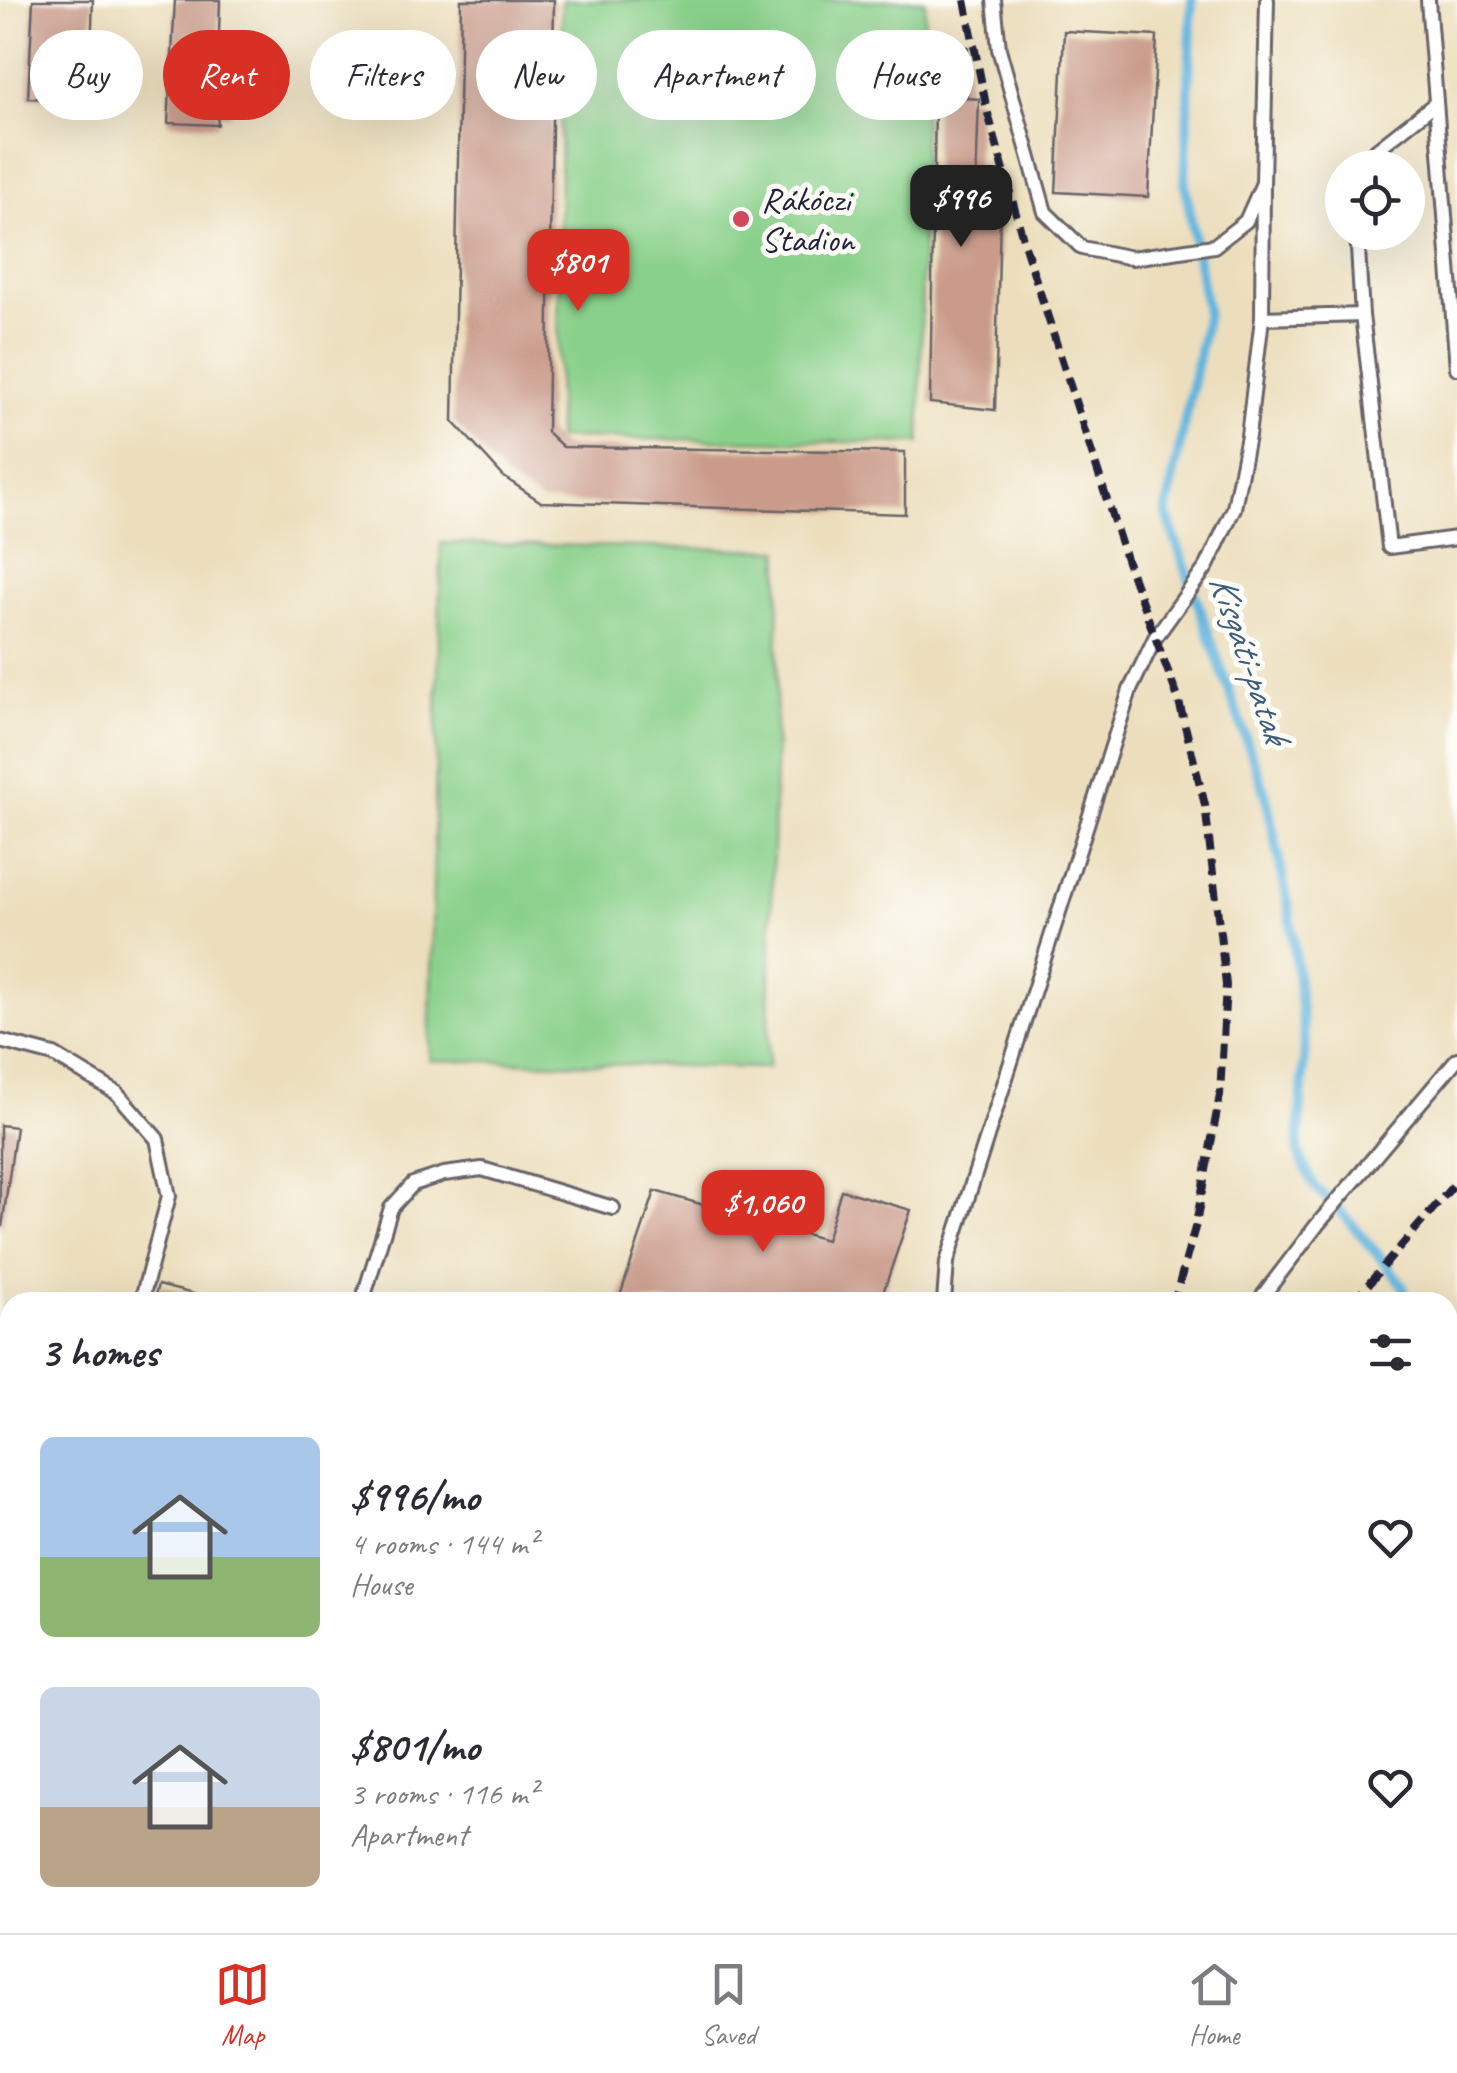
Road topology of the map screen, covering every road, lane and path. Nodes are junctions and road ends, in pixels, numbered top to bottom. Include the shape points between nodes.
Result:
1 (994, 0) edge
2 (1267, 0) edge
3 (1428, 0) edge
4 (1436, 103) junction
5 (1376, 150) edge
6 (1263, 183) junction
7 (1358, 250) edge
8 (1362, 314) junction
9 (1262, 318) junction
10 (1457, 368) edge
11 (1457, 538) edge
12 (0, 1042) edge
13 (1457, 1059) edge
14 (614, 1208) dead end
15 (144, 1292) edge
16 (365, 1292) edge
17 (945, 1292) edge
18 (1266, 1292) edge

1 - 6 lane via 998,49 1045,212 1082,248 1132,258 1214,246 1246,221
2 - 6 lane
3 - 4 lane
4 - 5 lane
4 - 10 lane
6 - 9 lane
7 - 8 lane
8 - 9 lane
8 - 11 lane via 1389,548
9 - 17 lane via 1234,508 1207,566 1155,638 1130,690 947,1262
12 - 15 lane via 54,1056 117,1094 157,1139 169,1196
13 - 18 lane
14 - 16 lane via 482,1170 413,1184 392,1208

